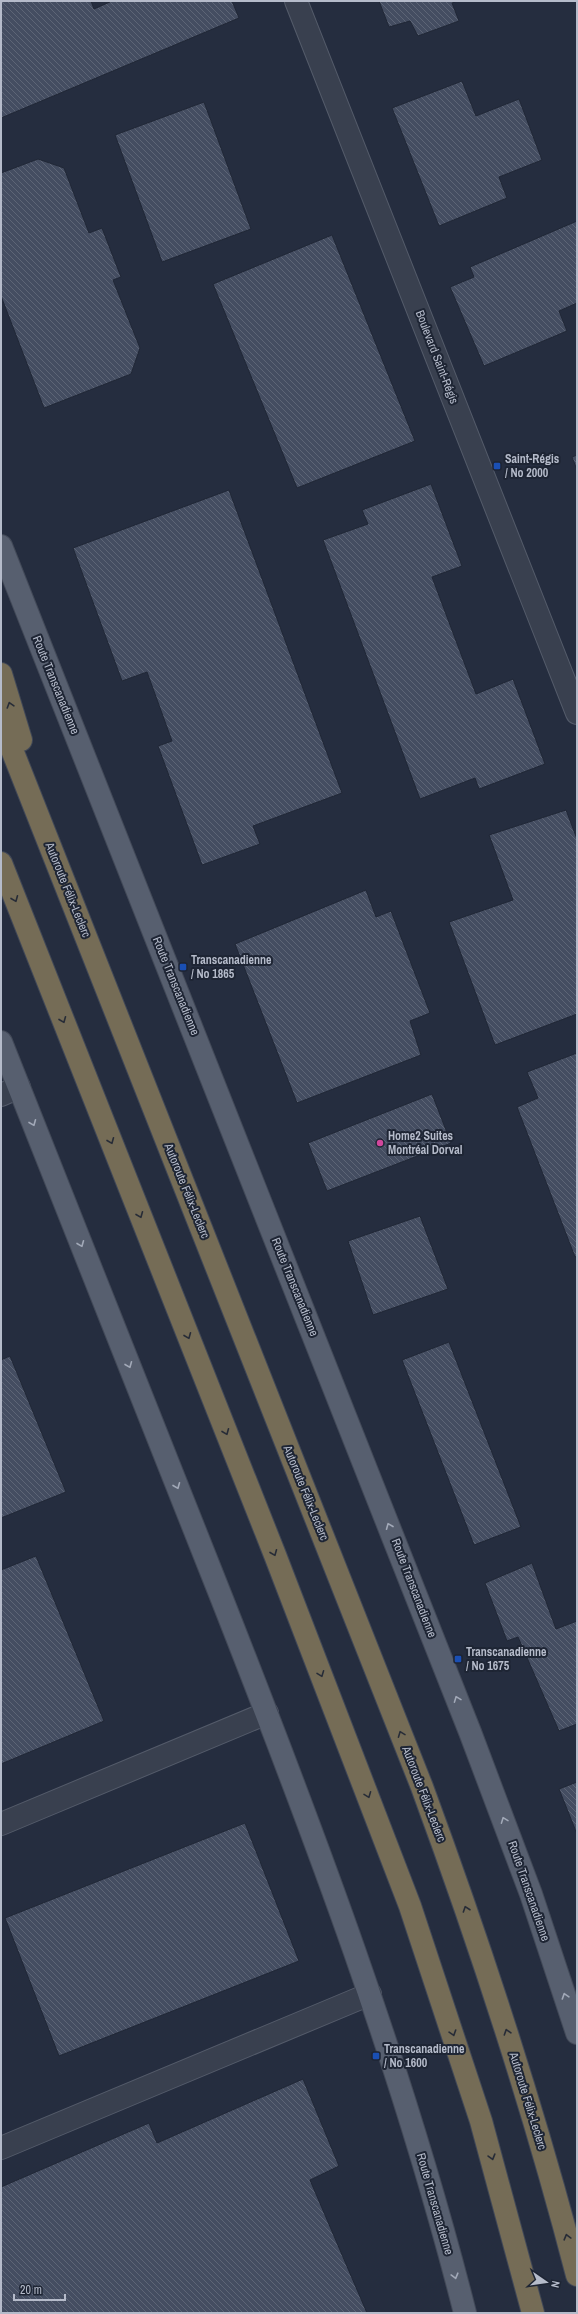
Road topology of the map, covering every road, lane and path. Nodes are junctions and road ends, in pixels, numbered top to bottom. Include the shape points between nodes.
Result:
1 (296, 1) edge
2 (1, 546) edge
3 (1, 674) edge
4 (577, 713) edge
5 (1, 722) edge
6 (1, 863) edge
7 (62, 877) junction
8 (1, 1042) edge
9 (10, 1091) edge
10 (267, 1713) junction
11 (1, 1824) edge
12 (370, 1994) junction
13 (577, 2033) edge
14 (1, 2148) edge
15 (577, 2275) edge
16 (464, 2313) edge
17 (533, 2313) edge

1 - 4 street, Boulevard Saint-Régis
13 -> 2 main road, Route Transcanadienne via 531,1894 470,1732
7 -> 3 highway
5 - 7 highway, Autoroute Félix-Leclerc
6 -> 17 highway via 278,1562 410,1906 481,2121
15 -> 7 highway, Autoroute Félix-Leclerc via 521,2075 443,1845
8 - 9 main road, Route Transcanadienne
9 -> 10 main road, Route Transcanadienne
10 - 11 street
10 - 12 main road, Route Transcanadienne via 320,1851
12 - 14 street
12 -> 16 main road, Route Transcanadienne via 430,2184

